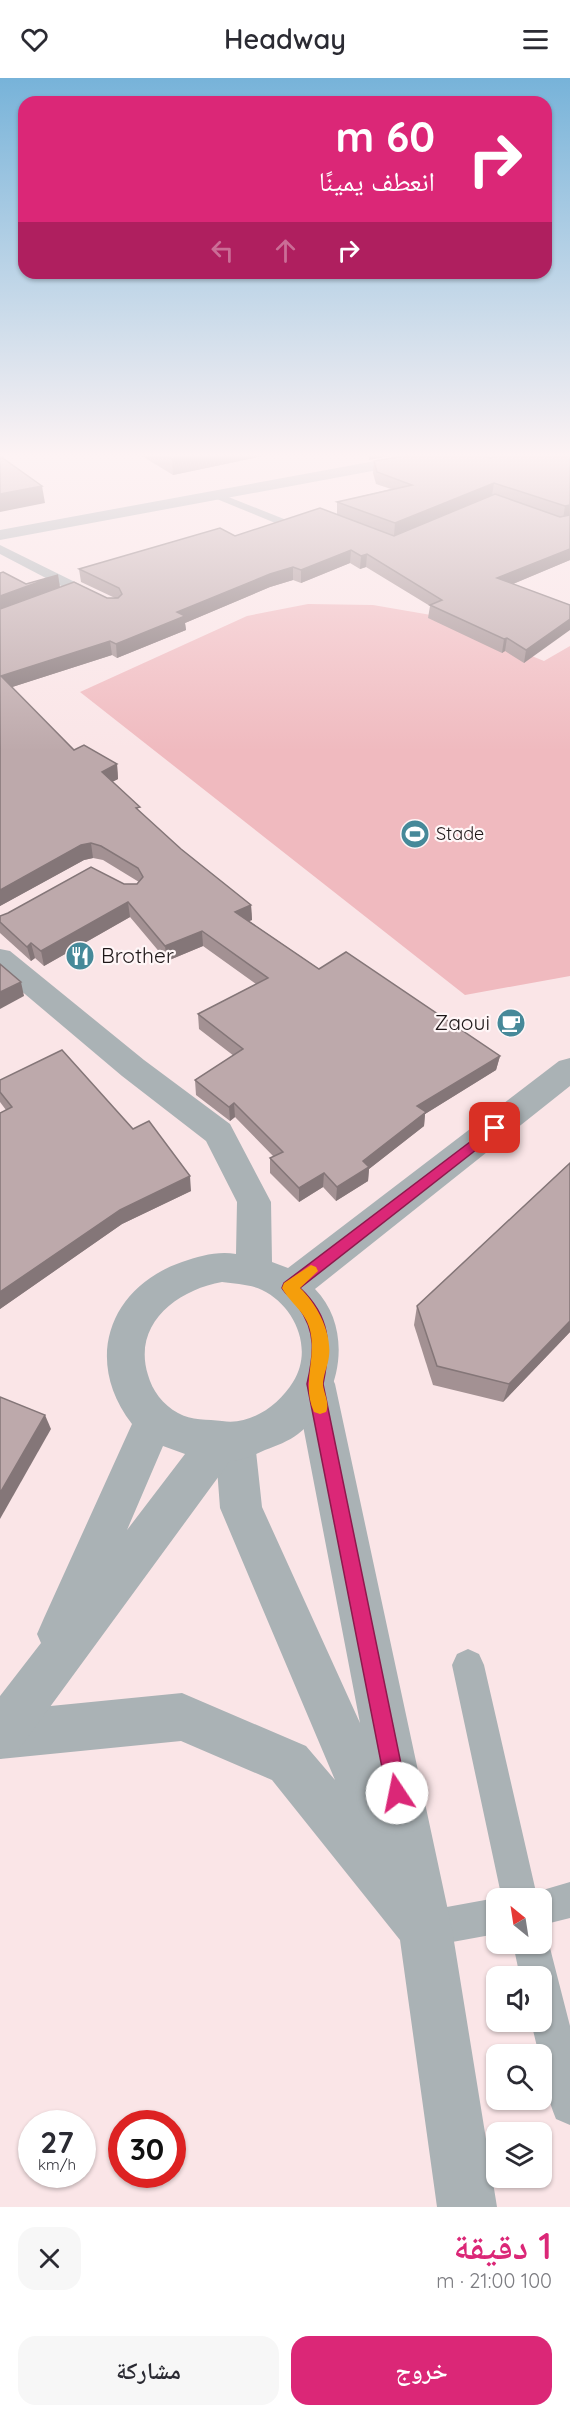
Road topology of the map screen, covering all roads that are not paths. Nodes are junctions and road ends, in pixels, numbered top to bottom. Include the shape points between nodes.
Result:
1 (7, 552) edge
2 (1, 617) edge
3 (0, 958) edge
4 (570, 1070) edge
5 (254, 1270) junction
6 (290, 1288) junction
7 (315, 1384) junction
8 (154, 1420) junction
9 (228, 1441) junction
10 (468, 1665) dead end
11 (36, 1688) junction
12 (0, 1735) edge
13 (518, 1888) edge
14 (570, 1900) edge
15 (552, 1904) edge
16 (486, 1918) edge
17 (425, 1929) junction
18 (552, 2030) edge
19 (570, 2105) edge
20 (467, 2207) edge

1 - 2 lane via 81,590
3 - 5 street via 219,1133 254,1202
4 - 6 street
5 - 6 street
5 - 8 street via 222,1267 198,1271 159,1291 137,1314 127,1336 124,1367 133,1395
6 - 7 street via 303,1300 318,1327 322,1354
7 - 9 street via 302,1405 276,1427
7 - 17 street
8 - 9 street via 182,1436
8 - 11 street
9 - 11 street
9 - 17 street via 241,1508
10 - 13 lane
11 - 12 street
12 - 17 street via 182,1717 290,1763
14 - 15 lane
16 - 17 lane
17 - 20 street
18 - 19 lane

